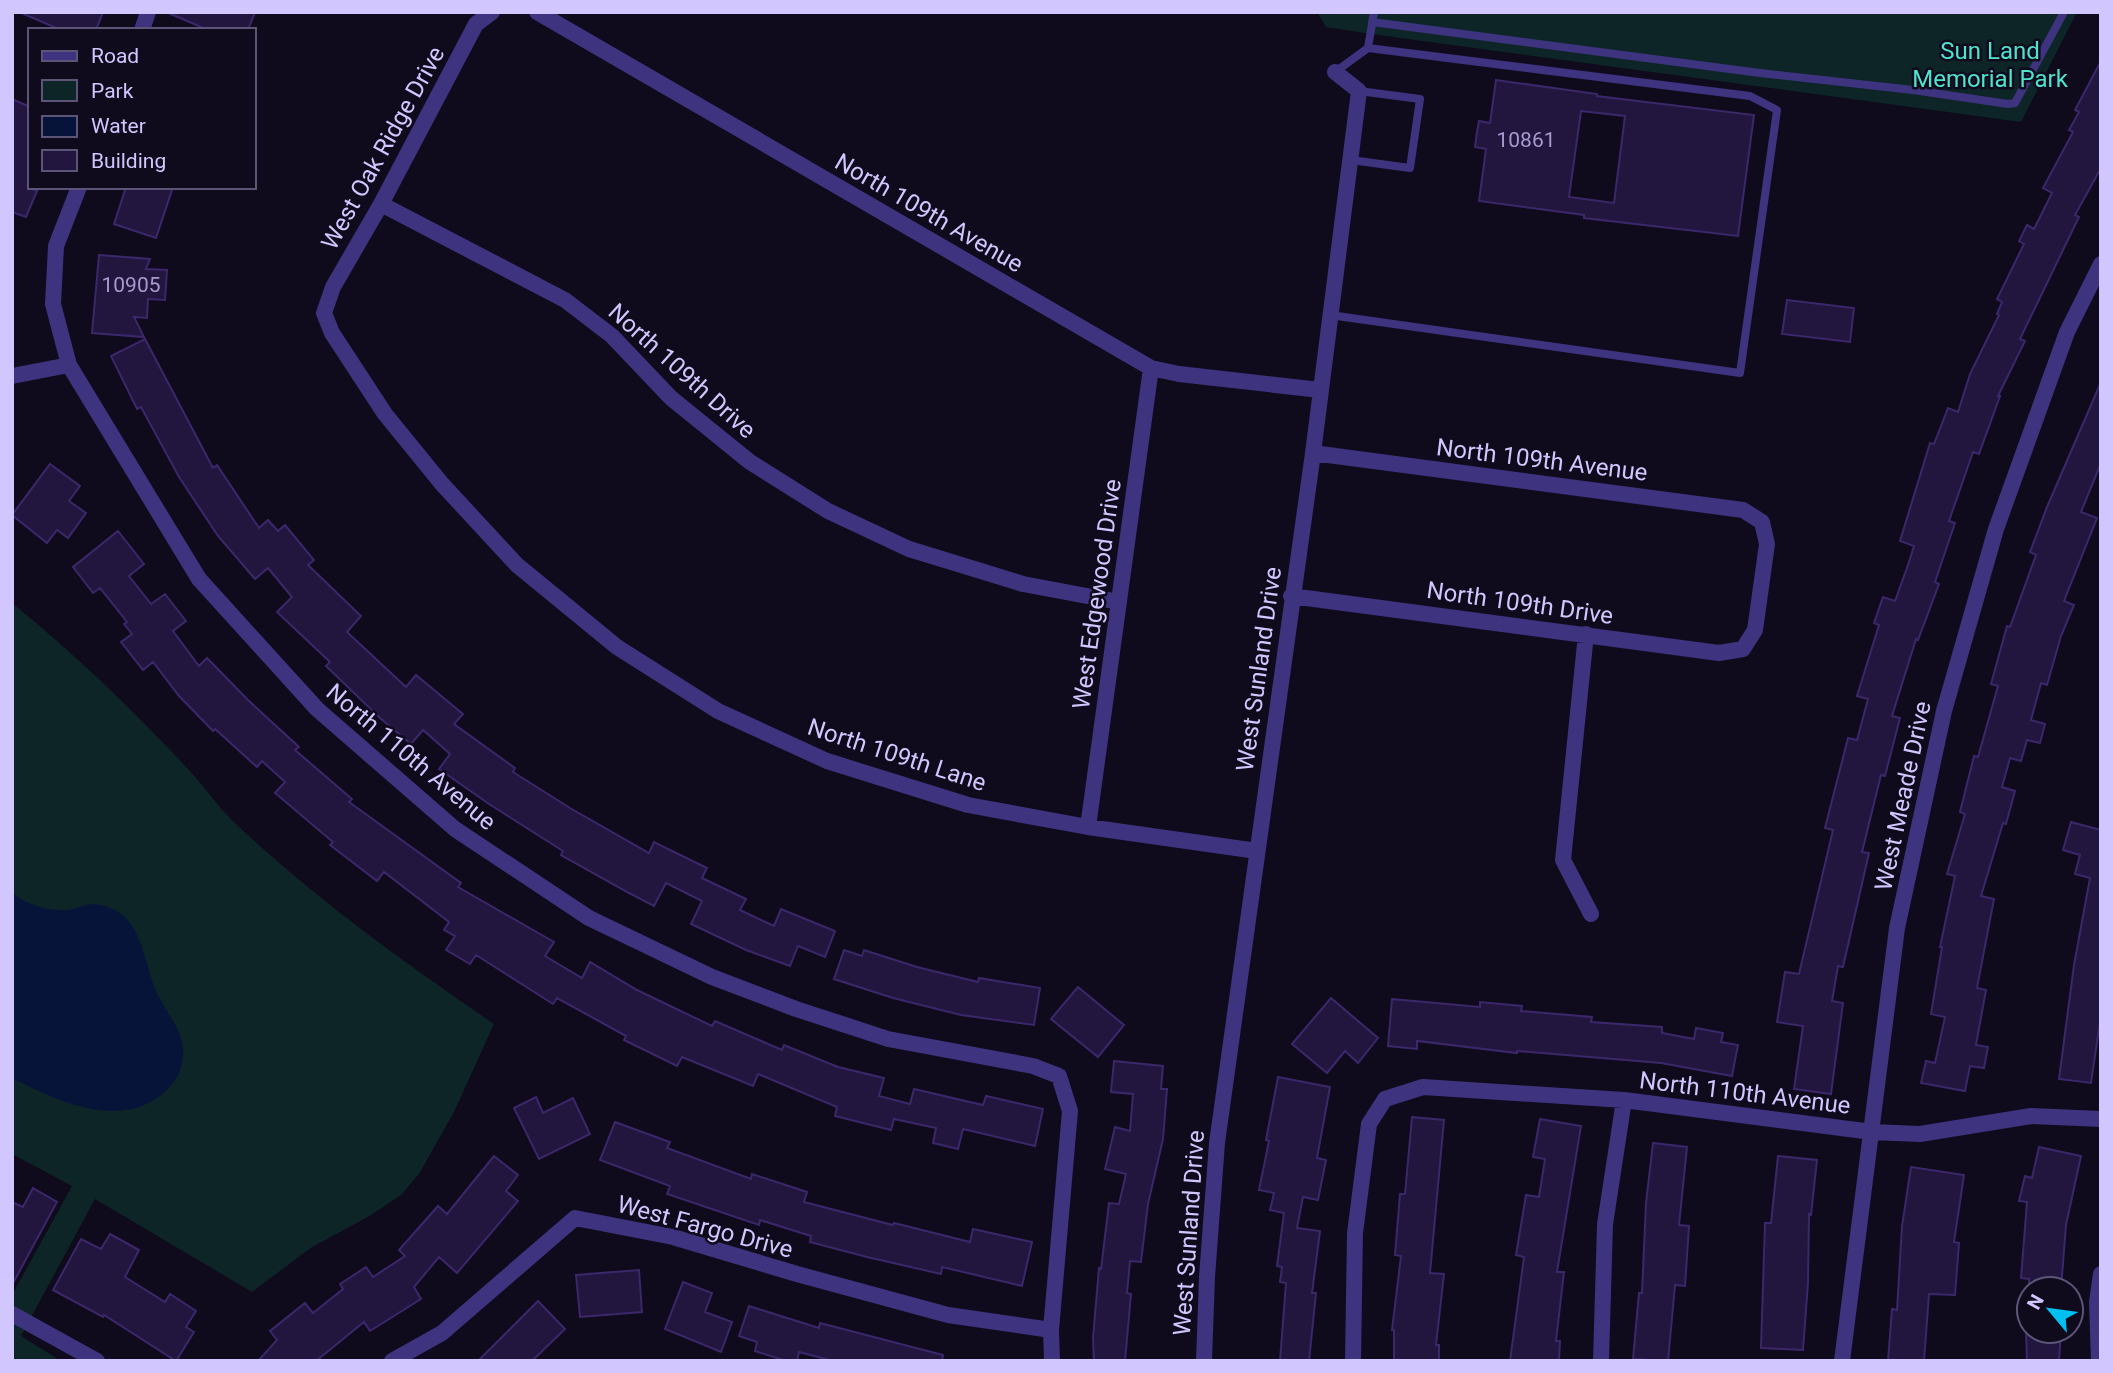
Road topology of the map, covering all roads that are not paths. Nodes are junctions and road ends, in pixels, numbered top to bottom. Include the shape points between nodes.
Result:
1 (492, 12) edge
2 (537, 12) edge
3 (1374, 12) edge
4 (2064, 12) edge
5 (1372, 22) junction
6 (1368, 48) junction
7 (1335, 72) joint
8 (1359, 91) junction
9 (1351, 160) junction
10 (78, 189) edge
11 (381, 204) junction
12 (2101, 264) edge
13 (324, 313) joint
14 (1330, 315) junction
15 (69, 365) junction
16 (1151, 368) junction
17 (12, 376) edge
18 (1320, 390) junction
19 (1313, 453) junction
20 (1292, 596) junction
21 (1119, 602) junction
22 (1586, 634) junction
23 (1743, 649) joint
24 (1088, 827) junction
25 (1257, 851) junction
26 (1591, 914) dead end
27 (1624, 1100) junction
28 (2101, 1119) edge
29 (1872, 1132) junction
30 (2101, 1274) edge
31 (12, 1314) edge
32 (1051, 1329) junction
33 (97, 1361) edge
34 (392, 1361) edge
35 (1052, 1361) edge
36 (1204, 1361) edge
37 (1353, 1361) edge
38 (1601, 1361) edge
39 (1842, 1361) edge
40 (2099, 1361) edge

1 - 11 street, West Oak Ridge Drive via 476,24
2 - 16 street, North 109th Avenue
3 - 5 lane
4 - 5 lane via 2015,103 2008,104
5 - 6 lane
6 - 7 lane
6 - 14 lane via 1750,96 1777,110 1740,373
7 - 8 street
8 - 9 street, West Sunland Drive
8 - 9 lane via 1420,99 1410,169
9 - 14 street, West Sunland Drive
10 - 15 street, North 110th Avenue via 56,246 53,304
11 - 13 street, West Oak Ridge Drive via 332,287
11 - 21 street, North 109th Drive via 565,300 612,336 671,398 740,454 828,512 909,549 985,573
12 - 29 street, West Meade Drive via 2067,332 1996,529 1944,711 1897,928
13 - 24 street, North 109th Lane via 385,414 442,484 517,565 617,647 718,711 827,761 968,805
14 - 18 street, West Sunland Drive
15 - 17 street
15 - 32 street, North 110th Avenue via 199,579 317,709 456,829 589,918 712,977 888,1039 1033,1066 1059,1076 1070,1111
16 - 18 street, North 109th Avenue
16 - 21 street, West Edgewood Drive
18 - 19 street, West Sunland Drive
19 - 20 street, West Sunland Drive
19 - 23 street, North 109th Avenue via 1743,510 1762,522 1768,544 1755,630
20 - 22 street, North 109th Drive
20 - 25 street, West Sunland Drive
21 - 24 street, West Edgewood Drive
22 - 23 street, North 109th Drive via 1719,653
22 - 26 street via 1563,860
24 - 25 street, North 109th Lane
25 - 36 street, West Sunland Drive via 1217,1143
27 - 29 street, North 110th Avenue
27 - 37 street, North 110th Avenue via 1423,1087 1385,1099 1369,1124 1355,1233
27 - 38 street via 1605,1224
28 - 29 street, North 110th Avenue via 2031,1116 1920,1134
29 - 39 street, West Meade Drive
30 - 40 street
31 - 33 street
32 - 34 street, West Fargo Drive via 948,1315 673,1237 575,1218 442,1333
32 - 35 street

